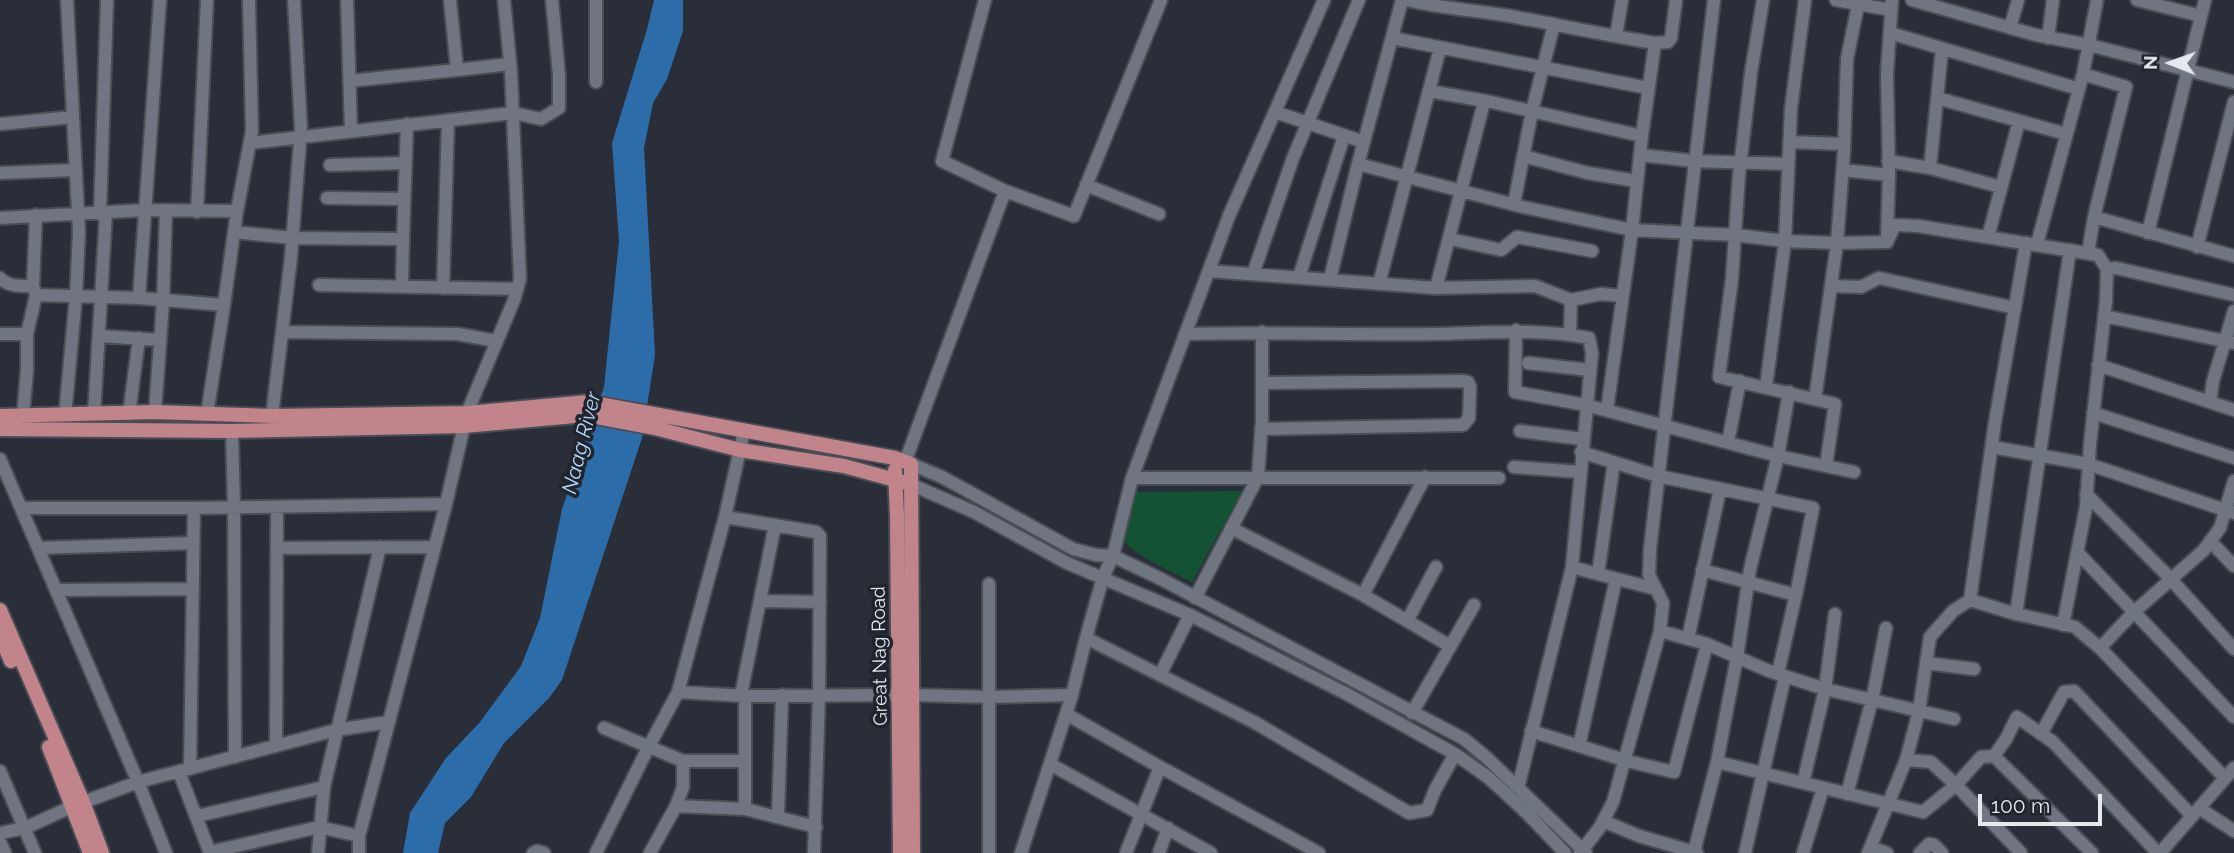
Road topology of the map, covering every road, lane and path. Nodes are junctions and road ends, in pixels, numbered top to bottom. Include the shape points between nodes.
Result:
1 (67, 0) edge
2 (107, 0) edge
3 (159, 0) edge
4 (207, 0) edge
5 (249, 0) edge
6 (294, 0) edge
7 (347, 0) edge
8 (450, 0) edge
9 (504, 0) edge
10 (552, 0) edge
11 (596, 0) edge
12 (985, 0) edge
13 (1161, 0) edge
14 (1324, 0) edge
15 (1359, 0) edge
16 (1405, 0) edge
17 (1622, 0) edge
18 (1676, 0) edge
19 (1714, 0) edge
20 (1763, 0) edge
21 (1805, 0) edge
22 (1836, 0) edge
23 (1912, 0) edge
24 (2018, 0) edge
25 (2053, 0) edge
26 (2097, 0) edge
27 (2137, 0) edge
28 (2205, 0) edge
29 (1859, 2) edge
30 (1892, 5) edge
31 (2201, 16) junction
32 (1554, 24) junction
33 (2010, 28) junction
34 (1890, 33) junction
35 (1616, 36) junction
36 (1392, 38) junction
37 (2048, 38) junction
38 (1655, 43) junction
39 (2089, 45) junction
40 (1440, 48) junction
41 (1942, 49) junction
42 (510, 64) junction
43 (1545, 67) junction
44 (457, 70) junction
45 (2188, 71) junction
46 (2083, 74) junction
47 (349, 81) junction
48 (596, 82) dead end
49 (2234, 82) edge
50 (1648, 88) junction
51 (2079, 89) junction
52 (1429, 91) junction
53 (1937, 98) junction
54 (1483, 102) junction
55 (2234, 102) edge
56 (1532, 111) junction
57 (1275, 112) junction
58 (513, 113) junction
59 (72, 117) junction
60 (448, 120) junction
61 (2019, 121) junction
62 (1307, 123) junction
63 (0, 124) edge
64 (407, 124) junction
65 (351, 131) junction
66 (2066, 134) junction
67 (300, 136) junction
68 (1345, 136) junction
69 (1642, 136) junction
70 (1364, 142) junction
71 (1789, 142) junction
72 (250, 143) junction
73 (1844, 145) junction
74 (1640, 155) junction
75 (1523, 156) junction
76 (1888, 160) junction
77 (1694, 161) junction
78 (405, 163) junction
79 (1740, 163) junction
80 (1358, 164) junction
81 (1788, 164) junction
82 (330, 165) dead end
83 (1930, 168) junction
84 (75, 170) junction
85 (1843, 170) junction
86 (0, 173) edge
87 (1889, 175) junction
88 (1406, 177) junction
89 (1637, 181) junction
90 (1086, 185) junction
91 (2001, 187) junction
92 (1005, 191) junction
93 (1462, 191) junction
94 (327, 198) dead end
95 (404, 199) junction
96 (1514, 204) junction
97 (145, 211) junction
98 (166, 211) junction
99 (237, 211) junction
100 (197, 212) junction
101 (103, 213) junction
102 (77, 214) junction
103 (1159, 214) dead end
104 (36, 215) junction
105 (2094, 217) junction
106 (0, 218) edge
107 (1632, 230) junction
108 (234, 233) junction
109 (1686, 233) junction
110 (2148, 233) junction
111 (1735, 235) junction
112 (1988, 237) junction
113 (293, 238) junction
114 (402, 239) junction
115 (1450, 239) junction
116 (1785, 241) junction
117 (1886, 242) junction
118 (1837, 243) junction
119 (2031, 243) junction
120 (2197, 247) junction
121 (2070, 250) junction
122 (1592, 251) dead end
123 (2088, 253) junction
124 (2234, 256) edge
125 (2107, 269) junction
126 (1209, 271) junction
127 (1253, 274) junction
128 (1299, 277) junction
129 (0, 278) edge
130 (1330, 279) junction
131 (1379, 284) junction
132 (319, 285) dead end
133 (1832, 286) junction
134 (402, 287) junction
135 (443, 288) junction
136 (1436, 288) junction
137 (517, 289) junction
138 (35, 290) junction
139 (2234, 295) edge
140 (76, 296) junction
141 (1622, 296) junction
142 (102, 297) junction
143 (139, 298) junction
144 (1571, 300) junction
145 (163, 301) junction
146 (224, 306) junction
147 (2015, 307) junction
148 (2234, 311) edge
149 (2104, 316) junction
150 (1516, 331) junction
151 (282, 332) junction
152 (1262, 332) junction
153 (0, 334) edge
154 (27, 334) junction
155 (1185, 334) junction
156 (1570, 335) junction
157 (99, 336) junction
158 (139, 338) junction
159 (160, 340) junction
160 (497, 341) junction
161 (2230, 342) edge
162 (1591, 350) junction
163 (1614, 355) junction
164 (1528, 363) dead end
165 (2098, 365) junction
166 (1589, 370) junction
167 (1740, 381) junction
168 (1262, 383) junction
169 (1766, 387) junction
170 (1790, 392) junction
171 (1815, 399) junction
172 (2210, 401) junction
173 (1586, 405) junction
174 (1607, 410) junction
175 (2234, 410) edge
176 (155, 412) junction
177 (94, 414) junction
178 (129, 414) junction
179 (207, 414) junction
180 (231, 414) junction
181 (2093, 414) junction
182 (65, 415) junction
183 (272, 415) junction
184 (0, 416) edge
185 (23, 416) junction
186 (466, 420) junction
187 (657, 421) junction
188 (1664, 426) junction
189 (0, 429) edge
190 (1261, 429) junction
191 (206, 430) junction
192 (232, 431) junction
193 (1520, 431) dead end
194 (744, 432) junction
195 (1728, 442) junction
196 (1582, 445) junction
197 (1992, 447) junction
198 (740, 450) junction
199 (2040, 455) junction
200 (1778, 456) junction
201 (2234, 458) edge
202 (0, 459) edge
203 (904, 461) junction
204 (1614, 462) junction
205 (2088, 464) junction
206 (1826, 466) junction
207 (1514, 467) dead end
208 (1580, 472) junction
209 (1854, 472) dead end
210 (1658, 476) junction
211 (1258, 477) junction
212 (1425, 477) junction
213 (894, 478) junction
214 (1132, 478) junction
215 (1499, 478) dead end
216 (2234, 481) edge
217 (910, 484) junction
218 (1720, 489) junction
219 (2086, 494) junction
220 (1766, 499) junction
221 (446, 505) junction
222 (277, 507) junction
223 (21, 508) junction
224 (194, 508) junction
225 (234, 508) junction
226 (2230, 512) edge
227 (725, 517) junction
228 (775, 525) junction
229 (1231, 528) junction
230 (2210, 541) junction
231 (193, 543) junction
232 (380, 547) junction
233 (435, 547) junction
234 (38, 548) junction
235 (277, 548) junction
236 (2078, 553) junction
237 (1113, 556) junction
238 (2234, 566) edge
239 (1436, 567) dead end
240 (1572, 567) junction
241 (1702, 570) junction
242 (1598, 574) junction
243 (1103, 577) junction
244 (1616, 579) junction
245 (2171, 579) junction
246 (989, 584) dead end
247 (1748, 584) junction
248 (192, 589) junction
249 (1656, 589) junction
250 (56, 590) junction
251 (1363, 595) junction
252 (1796, 595) junction
253 (1195, 598) junction
254 (1970, 600) junction
255 (760, 601) junction
256 (820, 602) junction
257 (1474, 605) dead end
258 (0, 610) edge
259 (2134, 612) junction
260 (1835, 614) dead end
261 (2016, 614) junction
262 (1190, 615) junction
263 (1407, 621) junction
264 (2063, 625) junction
265 (1886, 628) dead end
266 (1660, 631) junction
267 (0, 635) edge
268 (1086, 638) junction
269 (1688, 639) junction
270 (1707, 644) junction
271 (1450, 646) junction
272 (2100, 648) junction
273 (2234, 649) edge
274 (1737, 657) junction
275 (1926, 663) junction
276 (1974, 669) dead end
277 (1160, 675) junction
278 (1781, 675) junction
279 (1825, 689) junction
280 (678, 692) junction
281 (743, 695) junction
282 (782, 695) junction
283 (819, 695) junction
284 (906, 695) junction
285 (1072, 695) junction
286 (989, 697) junction
287 (1872, 700) junction
288 (1919, 711) junction
289 (1412, 713) junction
290 (1066, 714) junction
291 (2234, 716) edge
292 (1954, 719) dead end
293 (389, 722) junction
294 (604, 728) dead end
295 (336, 730) junction
296 (1531, 731) junction
297 (2041, 734) junction
298 (276, 746) junction
299 (1579, 746) junction
300 (648, 748) junction
301 (1455, 754) junction
302 (1994, 756) junction
303 (235, 757) junction
304 (1906, 760) junction
305 (683, 761) junction
306 (745, 761) junction
307 (1626, 761) junction
308 (1717, 762) junction
309 (1050, 764) junction
310 (1160, 767) junction
311 (184, 770) junction
312 (0, 771) edge
313 (2231, 772) edge
314 (1764, 774) junction
315 (138, 782) junction
316 (1803, 783) junction
317 (1956, 785) junction
318 (324, 787) junction
319 (1518, 788) junction
320 (1823, 788) junction
321 (1847, 794) junction
322 (78, 804) junction
323 (1888, 804) junction
324 (676, 806) junction
325 (745, 809) junction
326 (2195, 812) junction
327 (1141, 813) junction
328 (197, 816) junction
329 (778, 816) junction
330 (1603, 821) junction
331 (319, 827) junction
332 (816, 827) junction
333 (25, 828) junction
334 (1168, 828) junction
335 (2234, 831) edge
336 (0, 833) edge
337 (359, 836) junction
338 (0, 842) edge
339 (1191, 848) edge
340 (1870, 850) edge
341 (1583, 852) edge
342 (1696, 852) edge
343 (2164, 852) edge
344 (5, 853) edge
345 (35, 853) edge
346 (90, 853) edge
347 (102, 853) edge
348 (166, 853) edge
349 (210, 853) edge
350 (318, 853) edge
351 (359, 853) edge
352 (533, 853) edge
353 (544, 853) edge
354 (596, 853) edge
355 (650, 853) edge
356 (814, 853) edge
357 (900, 853) edge
358 (913, 853) edge
359 (989, 853) edge
360 (1021, 853) edge
361 (1126, 853) edge
362 (1159, 853) edge
363 (1212, 853) edge
364 (1319, 853) edge
365 (1565, 853) edge
366 (1745, 853) edge
367 (1803, 853) edge
368 (1887, 853) edge
369 (1920, 853) edge
370 (1942, 853) edge
371 (2021, 853) edge
372 (2092, 853) edge

1 - 59 street
2 - 101 street
3 - 97 street
4 - 100 street
5 - 72 street
6 - 67 street
7 - 47 street
8 - 44 street
9 - 42 street
10 - 58 street via 559,108 541,119
11 - 48 street
12 - 92 street via 942,161
13 - 90 street
14 - 57 street
15 - 62 street
16 - 32 street
16 - 36 street
17 - 35 street
18 - 38 street via 1671,38
19 - 77 street
20 - 79 street
21 - 71 street
22 - 29 street
23 - 33 street
24 - 33 street
25 - 37 street
26 - 39 street
27 - 31 street
28 - 31 street
29 - 30 street
29 - 73 street via 1847,59
30 - 34 street
31 - 45 street
32 - 35 street
32 - 43 street
33 - 37 street
34 - 41 street
34 - 76 street
35 - 38 street
36 - 40 street
36 - 70 street
37 - 39 street
38 - 50 street
39 - 45 street
39 - 46 street
40 - 43 street
40 - 52 street
41 - 51 street
41 - 53 street
42 - 44 street
42 - 58 street
43 - 50 street
43 - 56 street
44 - 47 street
45 - 49 street
45 - 110 street
46 - 51 street
46 - 105 street via 2126,88
47 - 65 street
50 - 69 street
51 - 66 street
52 - 54 street
52 - 88 street
53 - 61 street
53 - 83 street
54 - 56 street
54 - 93 street
55 - 120 street
56 - 69 street
56 - 75 street
57 - 62 street
57 - 126 street
58 - 60 street
58 - 137 street
59 - 63 street
59 - 84 street
60 - 64 street
60 - 135 street
61 - 66 street
61 - 91 street
62 - 68 street
62 - 127 street
64 - 65 street
64 - 78 street
65 - 67 street
66 - 119 street
67 - 72 street
67 - 113 street
68 - 70 street
68 - 128 street
69 - 74 street
70 - 80 street
71 - 73 street
71 - 81 street
72 - 99 street
73 - 85 street
74 - 77 street
74 - 89 street
75 - 89 street
75 - 96 street
76 - 83 street
76 - 87 street
77 - 79 street
77 - 109 street
78 - 82 street
78 - 95 street
79 - 81 street
79 - 111 street
80 - 88 street
80 - 130 street
81 - 116 street
83 - 91 street
84 - 86 street
84 - 102 street
85 - 87 street
85 - 118 street
87 - 117 street
88 - 93 street
88 - 131 street
89 - 107 street
90 - 92 street via 1074,216
90 - 103 street
91 - 112 street
92 - 203 street
93 - 96 street
93 - 115 street
94 - 95 street
95 - 114 street
96 - 107 street
97 - 98 street
97 - 101 street
97 - 143 street
98 - 100 street
98 - 145 street
99 - 100 street
99 - 108 street
101 - 102 street
101 - 142 street
102 - 104 street
102 - 140 street
104 - 106 street
104 - 138 street
105 - 110 street
105 - 123 street
107 - 109 street
107 - 141 street
108 - 113 street
108 - 146 street
109 - 111 street
109 - 188 street
110 - 120 street
111 - 116 street
111 - 167 street via 1719,377
112 - 117 street via 1895,225
112 - 119 street
113 - 114 street
113 - 151 street
114 - 134 street
115 - 122 street via 1501,250 1517,237
115 - 136 street
116 - 118 street
116 - 169 street
117 - 118 street
118 - 133 street
119 - 121 street
119 - 147 street
120 - 124 street
121 - 123 street
121 - 199 street
123 - 125 street via 2098,255
125 - 139 street
125 - 149 street
126 - 127 street
126 - 155 street
127 - 128 street
128 - 130 street
129 - 138 street
130 - 131 street
131 - 136 street
132 - 134 street
133 - 147 street via 1861,287 1879,278
133 - 171 street
134 - 135 street
135 - 137 street
136 - 144 street via 1535,286
137 - 160 street
138 - 140 street
138 - 154 street
140 - 142 street
140 - 182 street
141 - 144 street via 1601,294
141 - 163 street
142 - 143 street
142 - 157 street
143 - 145 street
144 - 156 street
145 - 146 street
145 - 159 street
146 - 179 street
147 - 197 street
148 - 161 street
149 - 161 street
149 - 165 street
150 - 152 street
150 - 156 street
150 - 173 street via 1515,392
151 - 160 street via 457,334
151 - 183 street
152 - 155 street
152 - 168 street
153 - 154 street
154 - 185 street
155 - 214 street
156 - 162 street via 1589,338
157 - 158 street
157 - 177 street
158 - 159 street
158 - 178 street
159 - 176 street
160 - 186 street
161 - 172 street via 2213,381
162 - 163 street
162 - 166 street
163 - 174 street
164 - 166 street
165 - 172 street
165 - 181 street
166 - 173 street
167 - 169 street
167 - 195 street
168 - 190 street
168 - 190 street via 1464,381 1470,387 1469,418 1463,425
169 - 170 street
170 - 171 street
170 - 200 street
171 - 206 street via 1835,404
172 - 175 street
173 - 174 street
173 - 196 street
174 - 188 street
176 - 178 main road
176 - 179 main road
177 - 178 main road
177 - 182 main road
179 - 180 main road
179 - 191 main road
180 - 183 main road
180 - 192 main road
181 - 201 street
181 - 205 street
182 - 185 main road
183 - 186 main road
184 - 185 main road
186 - 187 main road via 587,409
186 - 192 main road
186 - 221 street
187 - 194 main road
187 - 198 main road
188 - 195 street
188 - 210 street
189 - 191 main road
190 - 211 street
191 - 192 main road
192 - 225 street
193 - 196 street
194 - 198 street
194 - 203 main road
195 - 200 street
196 - 204 street
196 - 208 street
197 - 199 street
197 - 254 street
198 - 213 main road
198 - 227 street
199 - 205 street
199 - 261 street
200 - 206 street
200 - 220 street
202 - 223 street
203 - 213 main road, Great Nag Road
203 - 217 main road, Great Nag Road
203 - 237 street via 1073,549
204 - 210 street
204 - 242 street
205 - 219 street
205 - 226 street
206 - 209 street
207 - 208 street
208 - 240 street
210 - 218 street
210 - 249 street via 1648,575
211 - 212 street
211 - 214 street
211 - 229 street
212 - 215 street
212 - 251 street
213 - 217 main road
213 - 284 main road, Great Nag Road
214 - 237 street
216 - 226 street
217 - 243 street
217 - 284 main road, Great Nag Road
218 - 220 street
218 - 241 street
219 - 236 street
219 - 245 street
220 - 247 street
220 - 252 street via 1813,508
221 - 222 street
221 - 233 street
222 - 225 street
222 - 235 street
223 - 224 street
223 - 234 street
224 - 225 street
224 - 231 street
225 - 303 street
226 - 230 street
227 - 228 street
227 - 280 street
228 - 255 street
228 - 256 street via 820,536
229 - 251 street
229 - 253 street
230 - 238 street
230 - 245 street
231 - 234 street
231 - 248 street
232 - 233 street
232 - 235 street
232 - 295 street
233 - 293 street
234 - 250 street
235 - 298 street
236 - 259 street
236 - 264 street
237 - 243 street
237 - 253 street
239 - 263 street
240 - 242 street
240 - 296 street
241 - 247 street
241 - 269 street
242 - 244 street
243 - 262 street
243 - 268 street
244 - 249 street
244 - 299 street
245 - 259 street
245 - 273 street
246 - 286 street
247 - 252 street
247 - 274 street
248 - 250 street
248 - 311 street
249 - 266 street via 1663,603
250 - 315 street
251 - 263 street
252 - 278 street
253 - 289 street
254 - 261 street
254 - 275 street via 1930,637
255 - 256 street
255 - 281 street
256 - 283 street
257 - 271 street
258 - 322 main road
259 - 272 street
259 - 291 street
260 - 279 street
261 - 264 street
262 - 277 street
262 - 301 street
263 - 271 street
264 - 272 street via 2075,626
265 - 287 street
266 - 269 street
266 - 307 street
267 - 322 main road
268 - 277 street
268 - 285 street
269 - 270 street
270 - 274 street
270 - 307 street via 1674,772
271 - 289 street
272 - 313 street
274 - 278 street
274 - 308 street
275 - 276 street
275 - 288 street
277 - 301 street via 1254,722 1409,813 1427,810
278 - 279 street
278 - 314 street
279 - 287 street
279 - 316 street
280 - 281 street
280 - 300 street
281 - 282 street
281 - 306 street
282 - 283 street
282 - 329 street
283 - 284 street
283 - 332 street
284 - 286 street
284 - 357 main road, Great Nag Road
284 - 358 main road, Great Nag Road
285 - 286 street
285 - 290 street
286 - 359 street
287 - 288 street
287 - 321 street
288 - 292 street
288 - 304 street
289 - 319 street via 1464,739
290 - 309 street
290 - 310 street
293 - 295 street
293 - 337 street
294 - 300 street
295 - 298 street
295 - 318 street
296 - 299 street
296 - 319 street
297 - 302 street via 2017,717
297 - 326 street via 2064,691 2074,691
297 - 343 street
298 - 303 street
299 - 307 street
300 - 305 street
300 - 354 street
301 - 365 street via 1489,778
302 - 317 street via 1981,757
302 - 372 street
303 - 311 street
304 - 317 street via 1931,762
304 - 323 street
305 - 306 street
305 - 324 street via 683,787
306 - 325 street
307 - 330 street
308 - 314 street
308 - 342 street
309 - 327 street
309 - 360 street
310 - 327 street
310 - 364 street
311 - 315 street
311 - 328 street
312 - 333 street
313 - 326 street
314 - 316 street
314 - 366 street
315 - 322 street
315 - 348 street
316 - 320 street
317 - 323 street via 1923,812
317 - 371 street
318 - 328 street
318 - 331 street
319 - 341 street
320 - 321 street
320 - 367 street
321 - 323 street
322 - 333 street
322 - 346 main road
322 - 347 main road
323 - 340 street
324 - 325 street
324 - 355 street
325 - 329 street
326 - 335 street
326 - 343 street
327 - 334 street
327 - 361 street
328 - 349 street
329 - 332 street
330 - 341 street
330 - 342 street
331 - 337 street
331 - 349 street
331 - 350 street
332 - 356 street
333 - 336 street
333 - 345 street
334 - 339 street
334 - 362 street
337 - 351 street
338 - 344 street
339 - 363 street
340 - 368 street
352 - 353 street
369 - 370 street via 1929,844

